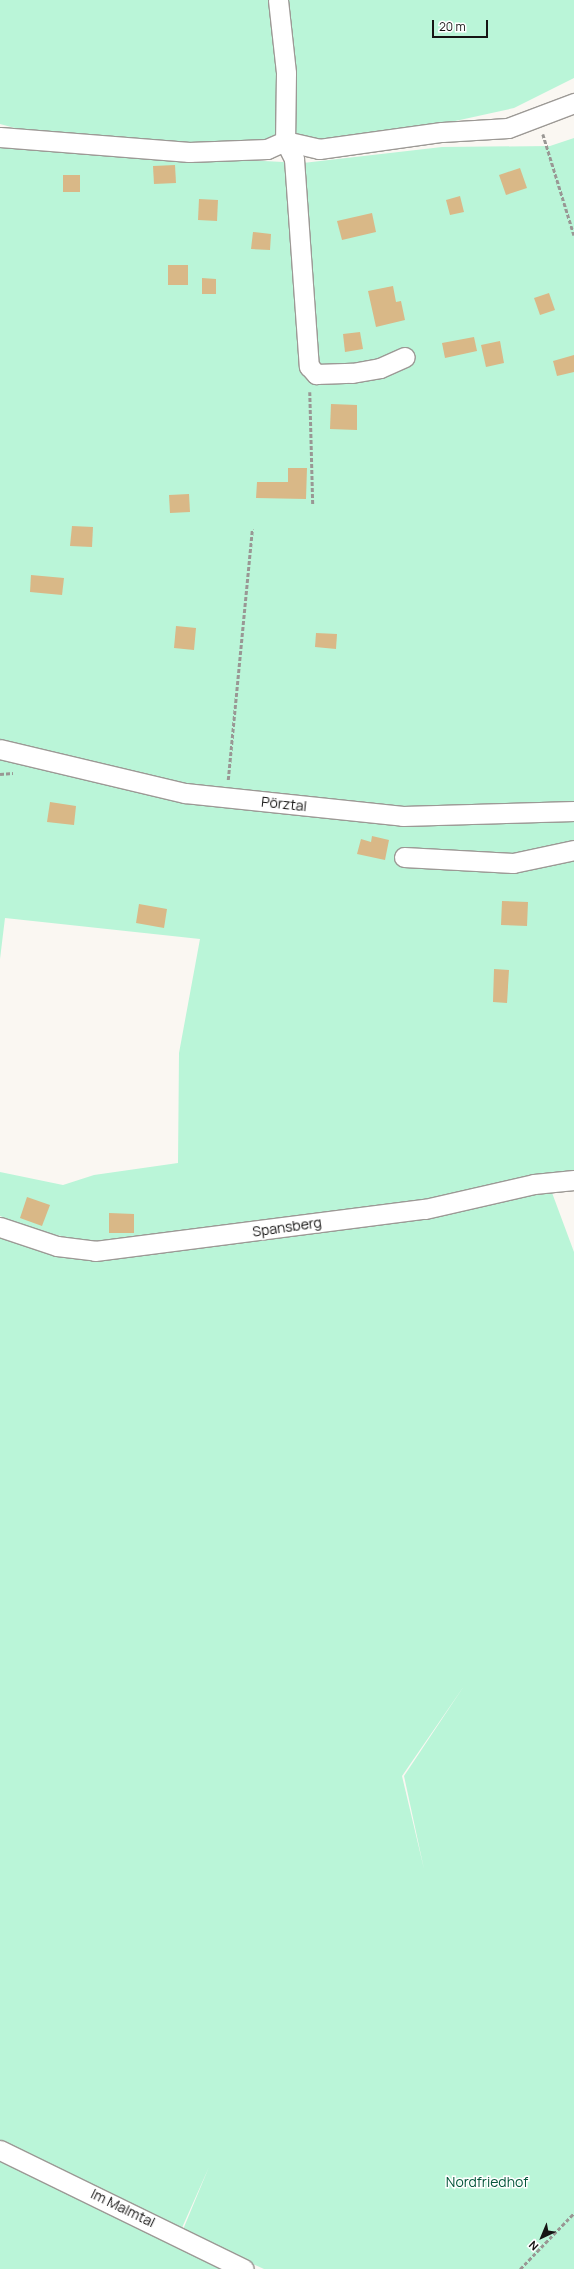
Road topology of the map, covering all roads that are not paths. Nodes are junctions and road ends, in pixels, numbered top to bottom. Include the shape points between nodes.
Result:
1 (278, 0) edge
2 (574, 103) edge
3 (3, 136) edge
4 (285, 141) junction
5 (405, 357) dead end
6 (0, 749) edge
7 (574, 811) edge
8 (574, 850) edge
9 (404, 857) dead end
10 (574, 1180) edge
11 (0, 1227) edge
12 (0, 2150) edge
13 (244, 2269) edge

1 - 4 street via 286,73
2 - 4 street via 508,128 442,132 319,149
3 - 4 street via 189,152 267,150
4 - 5 street via 294,159 309,366 316,374 352,374 380,368
6 - 7 street, Pörztal via 185,794 403,816
8 - 9 street via 513,863
10 - 11 street, Spansberg via 534,1184 425,1209 95,1251 57,1246
12 - 13 street, Im Malmtal

